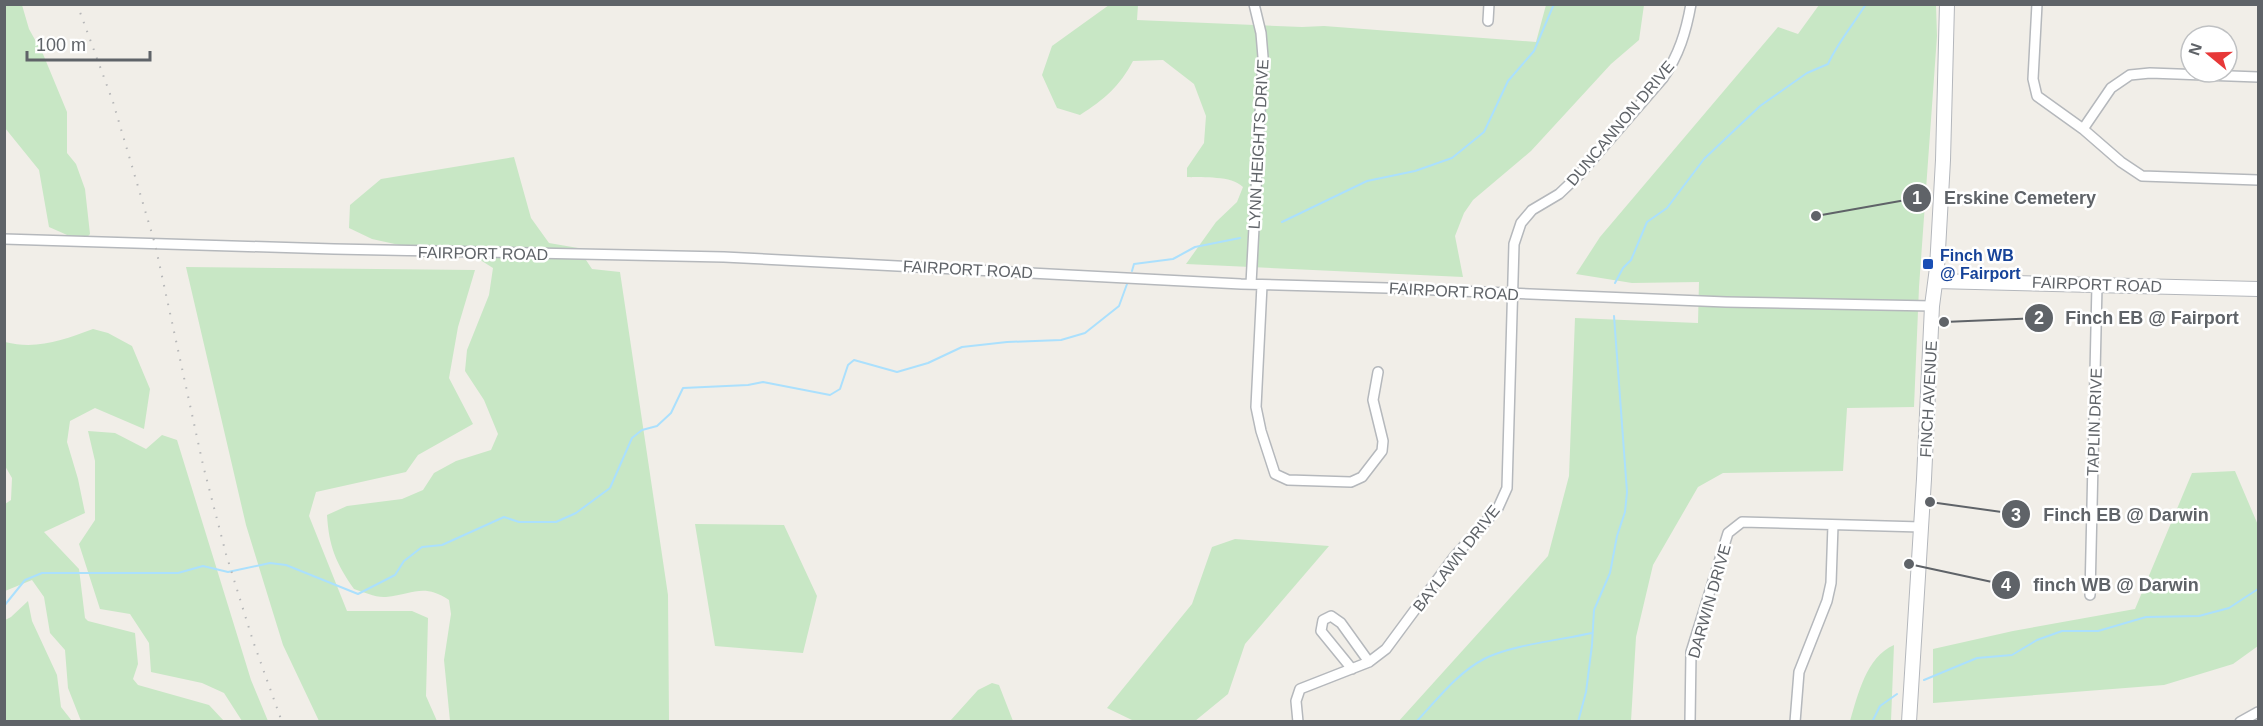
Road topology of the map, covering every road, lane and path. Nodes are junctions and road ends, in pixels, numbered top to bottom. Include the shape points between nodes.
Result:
1 (1254, 4) edge
2 (1489, 4) edge
3 (1691, 4) edge
4 (1947, 4) edge
5 (2037, 4) edge
6 (1488, 21) dead end
7 (2259, 77) edge
8 (2083, 129) junction
9 (2259, 180) edge
10 (4, 239) edge
11 (1936, 281) junction
12 (1251, 284) junction
13 (1262, 285) junction
14 (2097, 285) junction
15 (2259, 289) edge
16 (1513, 294) junction
17 (1932, 306) junction
18 (1378, 372) dead end
19 (1833, 525) junction
20 (1921, 527) junction
21 (2090, 595) dead end
22 (1369, 662) junction
23 (1352, 669) junction
24 (2259, 712) edge
25 (1298, 722) edge
26 (1690, 722) edge
27 (1795, 722) edge
28 (1909, 722) edge
29 (2240, 722) edge

1 - 12 street, LYNN HEIGHTS DRIVE via 1263,57
2 - 6 street
3 - 16 street, DUNCANNON DRIVE via 1676,60 1663,78 1579,175 1559,194 1532,210 1521,224 1514,243
4 - 11 main road, FINCH AVENUE
5 - 8 street via 2033,79 2037,96
7 - 8 street via 2130,75 2111,88
8 - 9 street via 2142,176
10 - 12 street, FAIRPORT ROAD via 724,257
11 - 14 main road, FAIRPORT ROAD
11 - 17 main road, FINCH AVENUE
12 - 13 street, FAIRPORT ROAD
13 - 16 street, FAIRPORT ROAD
13 - 18 street via 1256,407 1275,474 1288,480 1351,483 1362,477 1382,451 1373,400
14 - 15 main road, FAIRPORT ROAD
14 - 21 street, TAPLIN DRIVE
16 - 17 street, FAIRPORT ROAD
16 - 22 street, BAYLAWN DRIVE via 1507,488 1498,508 1454,557 1386,650
17 - 20 main road, FINCH AVENUE
19 - 20 street, DARWIN DRIVE
19 - 26 street, DARWIN DRIVE via 1742,522 1728,533 1691,652
19 - 27 street via 1831,583 1799,672
20 - 28 main road, FINCH AVENUE
22 - 23 street, BAYLAWN DRIVE
22 - 23 street via 1341,623 1331,616 1323,620 1321,631
23 - 25 street, BAYLAWN DRIVE via 1300,689 1296,701
24 - 29 street

